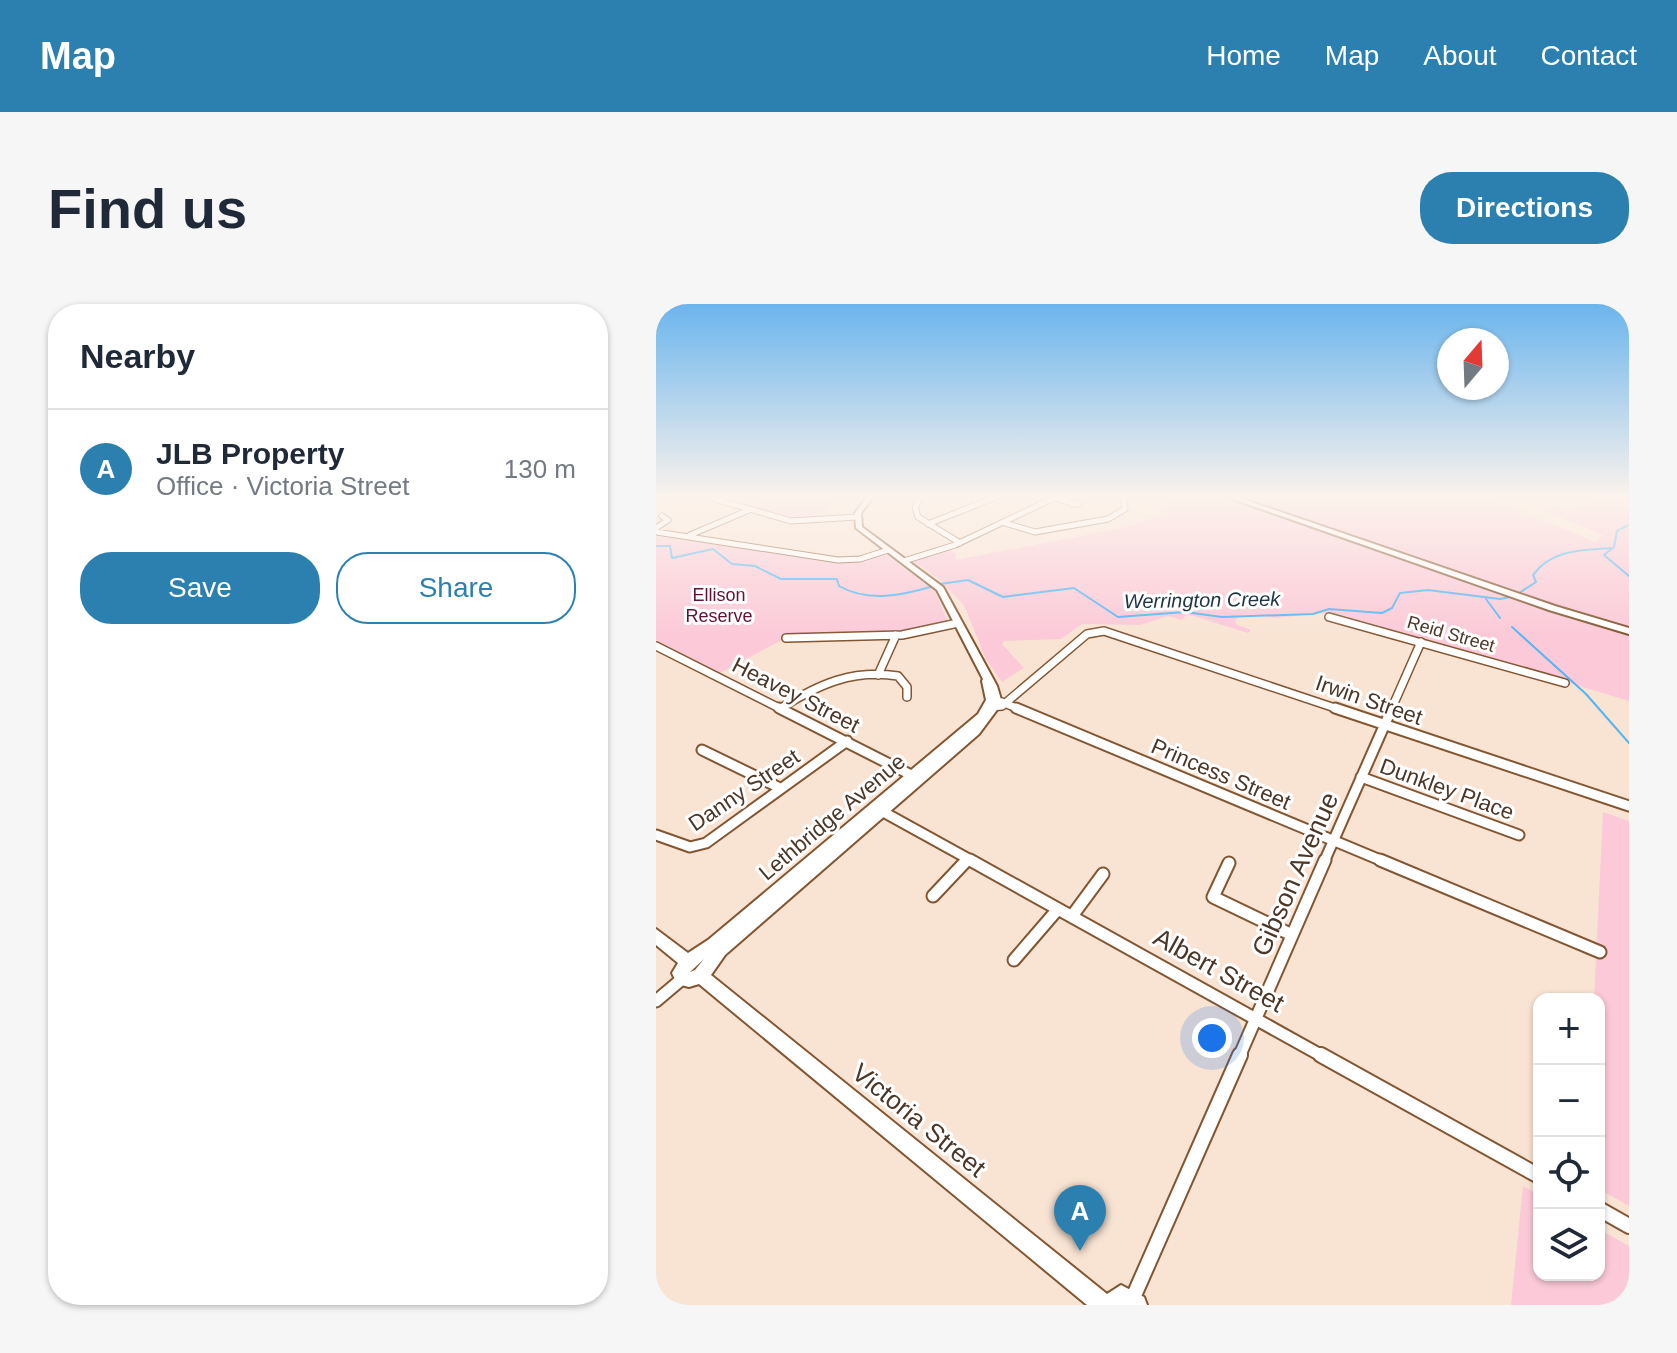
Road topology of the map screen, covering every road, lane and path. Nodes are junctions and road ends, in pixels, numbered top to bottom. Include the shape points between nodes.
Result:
1 (743, 544) edge
2 (879, 544) edge
3 (958, 544) edge
4 (1366, 544) edge
5 (888, 550) junction
6 (904, 561) junction
7 (1329, 617) dead end
8 (958, 623) junction
9 (1098, 630) joint
10 (1629, 631) edge
11 (896, 635) junction
12 (821, 637) junction
13 (786, 638) dead end
14 (1421, 642) junction
15 (656, 646) edge
16 (816, 646) dead end
17 (878, 675) junction
18 (1565, 683) dead end
19 (907, 697) dead end
20 (995, 705) junction
21 (781, 708) junction
22 (1385, 724) junction
23 (847, 741) junction
24 (702, 750) dead end
25 (916, 777) junction
26 (1361, 777) junction
27 (780, 788) junction
28 (1629, 806) edge
29 (878, 809) junction
30 (656, 835) edge
31 (1519, 835) dead end
32 (1334, 840) junction
33 (968, 859) junction
34 (1229, 863) dead end
35 (1103, 874) dead end
36 (933, 896) dead end
37 (1058, 909) junction
38 (1072, 916) junction
39 (1292, 935) junction
40 (656, 936) edge
41 (1600, 952) dead end
42 (1014, 960) dead end
43 (695, 968) junction
44 (656, 1001) edge
45 (1256, 1018) junction
46 (1533, 1173) edge
47 (1605, 1212) edge
48 (1629, 1226) edge
49 (1134, 1302) edge
50 (1106, 1305) edge

1 - 5 street via 841,560
2 - 5 street
3 - 6 street
4 - 10 street
5 - 6 street
6 - 8 street via 936,585
7 - 14 street, Reid Street
8 - 11 street
8 - 20 street
9 - 20 street, Lethbridge Avenue
9 - 22 street, Irwin Street
11 - 12 street
11 - 17 street
12 - 13 street
12 - 16 street
14 - 18 street, Reid Street
14 - 22 street, Gibson Avenue
15 - 21 street, Heavey Street
17 - 19 street via 900,678
17 - 21 street via 831,678
20 - 25 street, Lethbridge Avenue via 975,731
20 - 32 street, Princess Street
21 - 23 street, Heavey Street
22 - 26 street, Gibson Avenue
22 - 28 street, Irwin Street
23 - 25 street, Heavey Street
23 - 27 street, Danny Street
24 - 27 street
25 - 29 street, Lethbridge Avenue
26 - 31 street, Dunkley Place
26 - 32 street, Gibson Avenue
27 - 30 street, Danny Street via 698,847
29 - 33 street, Albert Street
29 - 43 street, Lethbridge Avenue
32 - 39 street, Gibson Avenue
32 - 41 street, Princess Street
33 - 36 street
33 - 37 street, Albert Street
34 - 39 street via 1213,897
35 - 38 street
37 - 38 street, Albert Street
37 - 42 street
38 - 45 street, Albert Street
39 - 45 street, Gibson Avenue
40 - 43 street, Victoria Street
43 - 44 street, Lethbridge Avenue
43 - 50 street, Victoria Street
45 - 46 street, Albert Street
45 - 49 street, Gibson Avenue
47 - 48 street
49 - 50 street via 1121,1296

